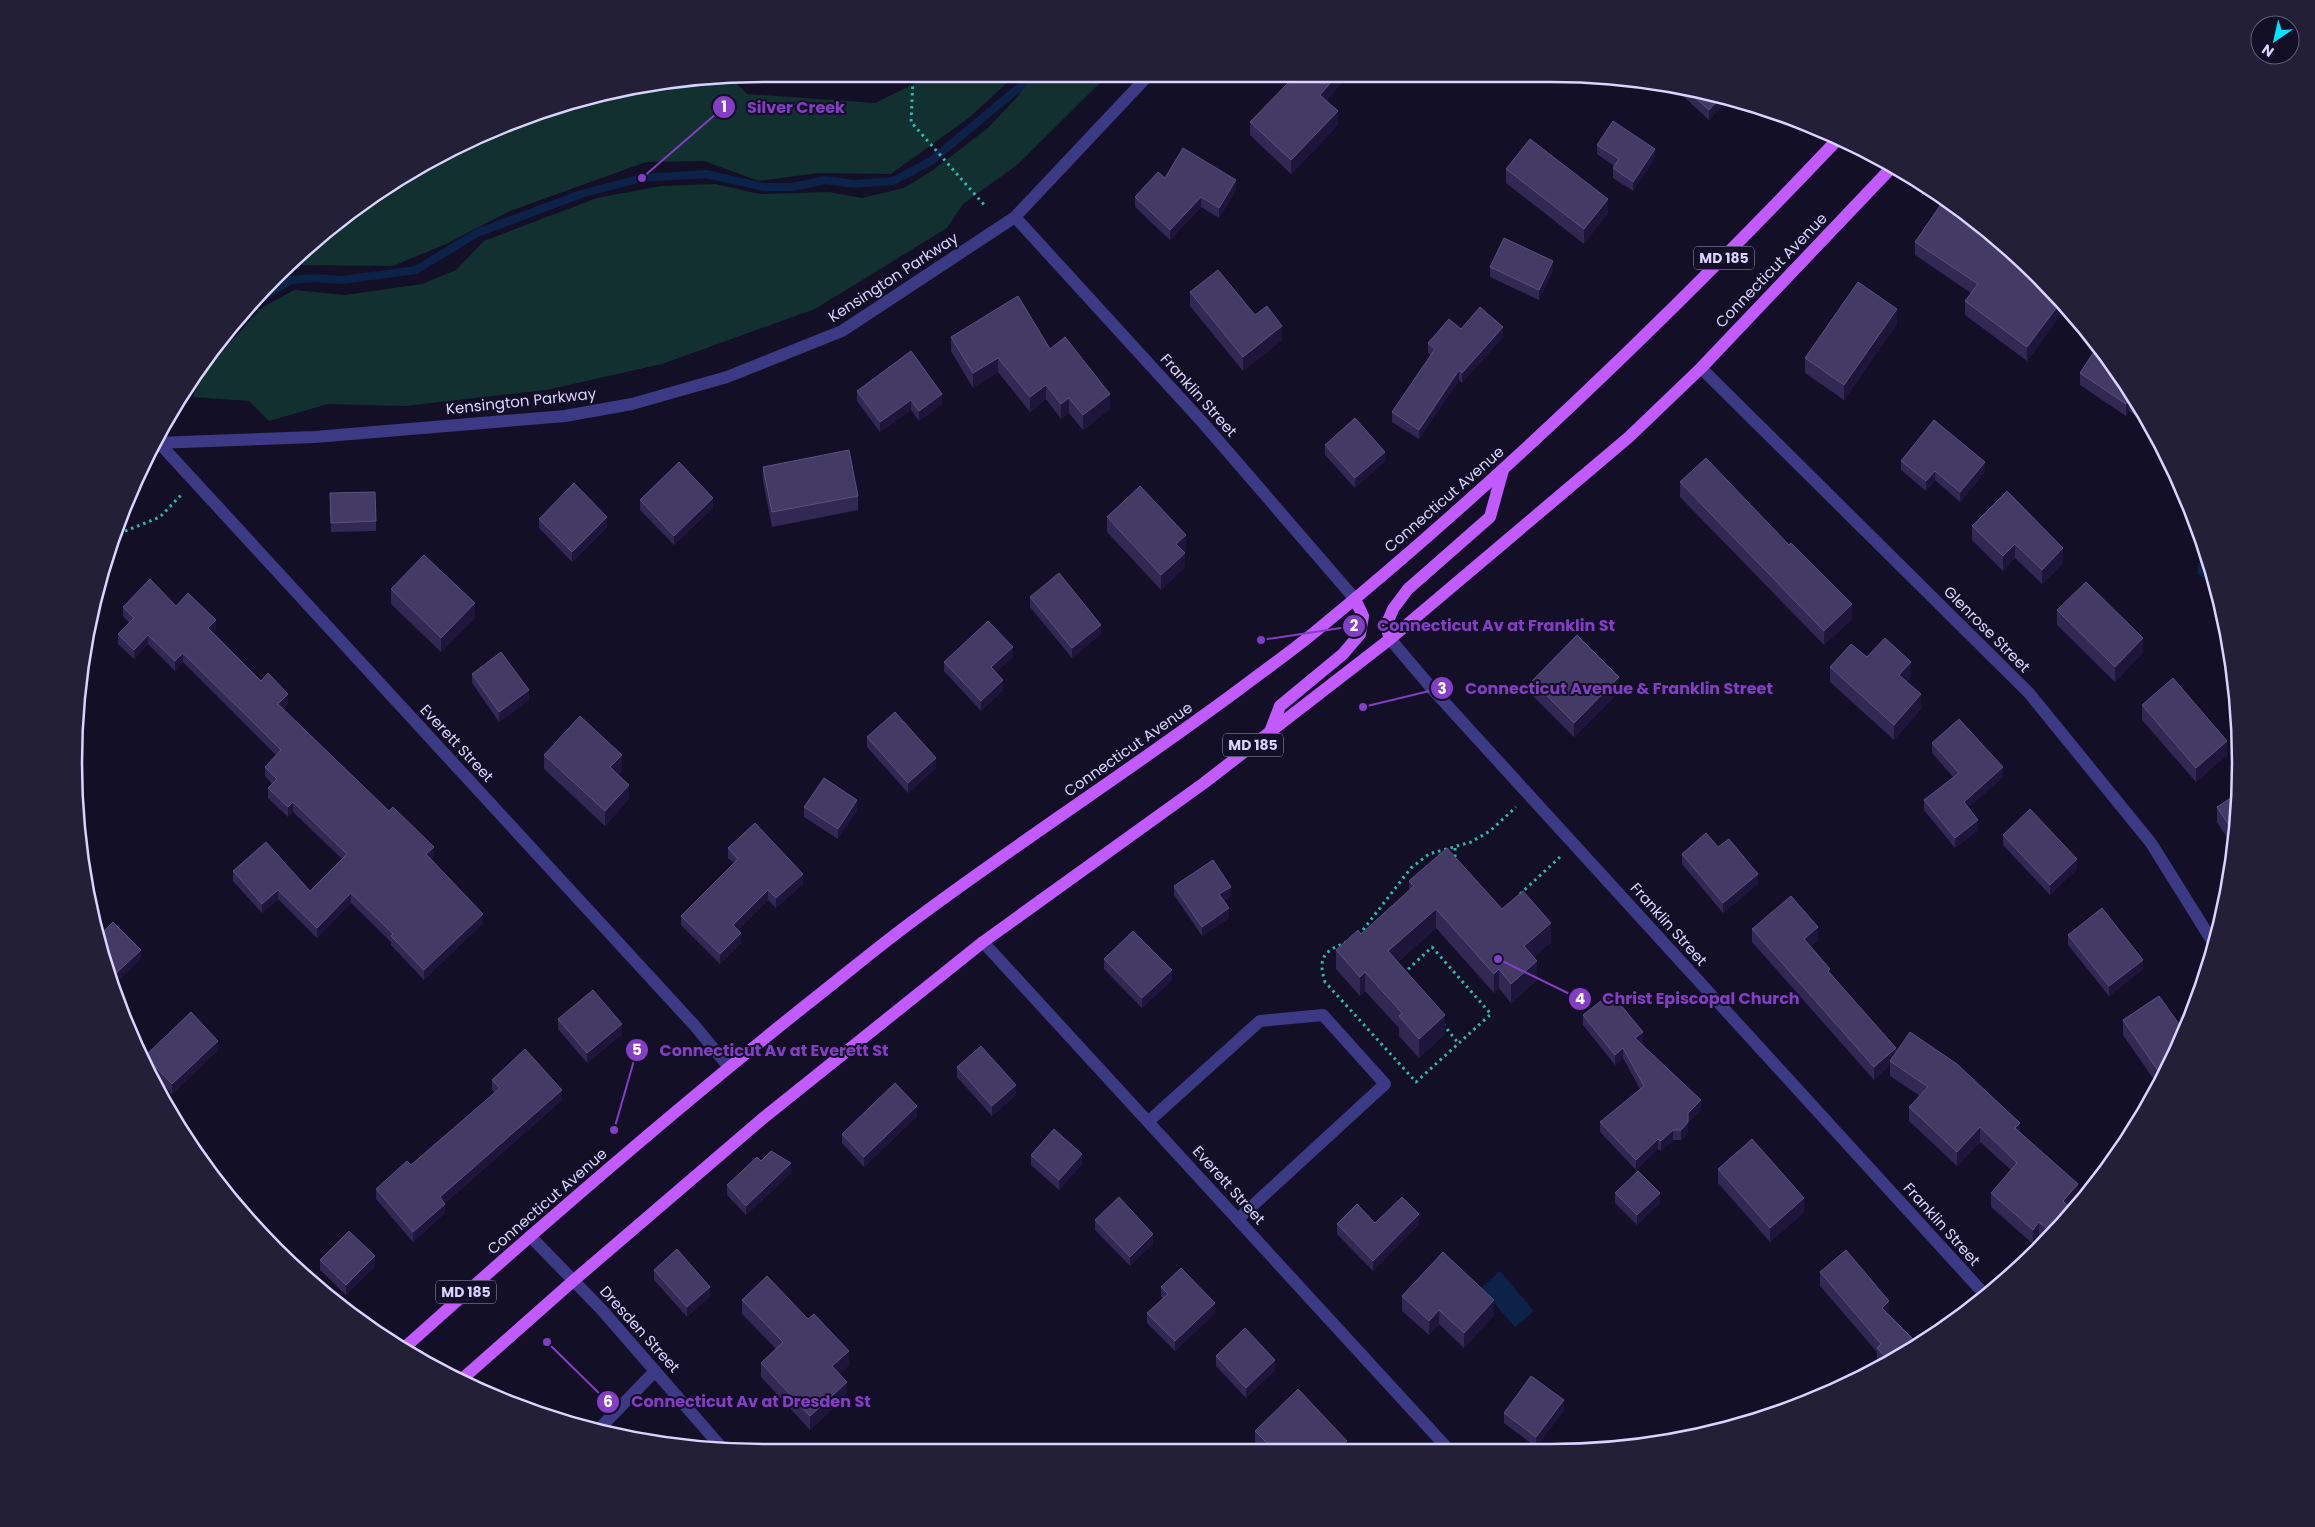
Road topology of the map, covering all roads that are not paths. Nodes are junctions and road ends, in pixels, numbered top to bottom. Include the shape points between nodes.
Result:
1 (1142, 82) edge
2 (1833, 144) edge
3 (1888, 172) edge
4 (1015, 217) junction
5 (1700, 368) junction
6 (163, 443) edge
7 (161, 447) edge
8 (1503, 470) junction
9 (1355, 599) junction
10 (1390, 639) junction
11 (1270, 732) junction
12 (2210, 937) edge
13 (983, 942) junction
14 (728, 1066) junction
15 (1149, 1121) junction
16 (1238, 1219) junction
17 (530, 1236) junction
18 (573, 1281) junction
19 (1982, 1291) edge
20 (408, 1344) edge
21 (655, 1371) junction
22 (466, 1376) edge
23 (603, 1425) edge
24 (718, 1443) edge
25 (1444, 1444) edge

1 - 4 street, Kensington Parkway
2 - 8 main road, Connecticut Avenue / MD 185 via 1671,312
3 - 5 main road, Connecticut Avenue / MD 185
4 - 6 street, Kensington Parkway via 842,331 727,377 632,404 565,416 315,436
4 - 9 street, Franklin Street via 1204,424
5 - 10 main road, Connecticut Avenue / MD 185 via 1629,437
5 - 12 street, Glenrose Street via 2029,693 2151,843
7 - 14 street, Everett Street via 695,1026
8 - 9 main road, Connecticut Avenue / MD 185
8 - 10 main road via 1490,517 1408,589 1393,609 1386,626
9 - 11 main road via 1363,616 1360,634 1343,654 1280,706
9 - 14 main road, Connecticut Avenue / MD 185 via 1164,745 916,918
10 - 11 main road, Connecticut Avenue / MD 185
10 - 19 street, Franklin Street
11 - 13 main road, Connecticut Avenue / MD 185
13 - 15 street, Everett Street
13 - 18 main road, Connecticut Avenue / MD 185 via 762,1119
14 - 17 main road, Connecticut Avenue / MD 185
15 - 16 street, Everett Street
15 - 16 street via 1260,1021 1323,1016 1385,1084
16 - 25 street, Everett Street
17 - 18 street, Dresden Street
17 - 20 main road, Connecticut Avenue / MD 185
18 - 21 street, Dresden Street
18 - 22 main road, Connecticut Avenue / MD 185
21 - 23 street
21 - 24 street, Dresden Street

